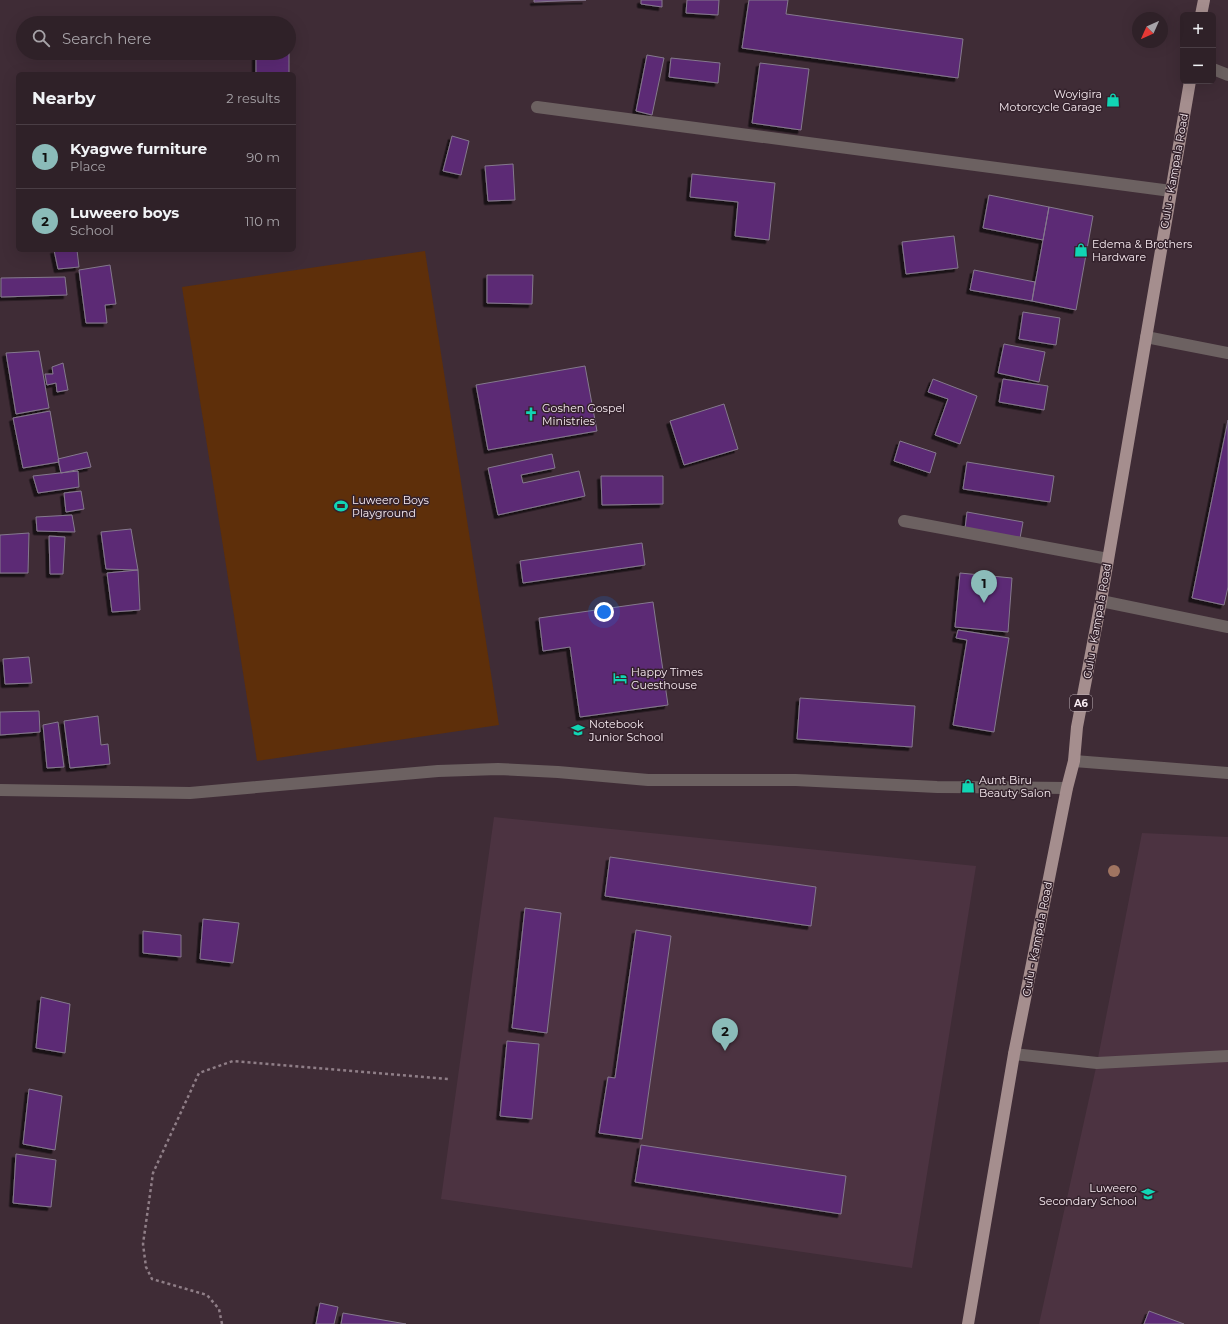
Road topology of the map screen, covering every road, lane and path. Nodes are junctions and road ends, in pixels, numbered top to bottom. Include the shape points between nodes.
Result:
1 (1204, 0) edge
2 (1202, 12) edge
3 (1216, 70) edge
4 (1228, 74) edge
5 (1189, 84) edge
6 (537, 107) dead end
7 (1171, 191) junction
8 (1146, 337) junction
9 (1228, 353) edge
10 (904, 522) dead end
11 (1108, 559) junction
12 (1101, 601) junction
13 (1228, 627) edge
14 (1074, 762) junction
15 (1228, 773) edge
16 (1067, 788) junction
17 (0, 790) edge
18 (1014, 1054) junction
19 (1228, 1056) edge
20 (449, 1079) dead end
21 (222, 1324) edge
22 (968, 1324) edge

1 - 2 main road
3 - 4 street
5 - 7 main road, Gulu - Kampala Road / A6
6 - 7 street
7 - 8 main road, Gulu - Kampala Road / A6
8 - 9 street
8 - 11 main road, Gulu - Kampala Road / A6
10 - 11 street
11 - 12 main road, Gulu - Kampala Road / A6
12 - 13 street
12 - 14 main road, Gulu - Kampala Road / A6 via 1077,727
14 - 15 street
14 - 16 main road, Gulu - Kampala Road / A6
16 - 17 street via 937,787 796,780 648,780 498,769 190,793
16 - 18 main road, Gulu - Kampala Road / A6
18 - 19 street via 1096,1063
18 - 22 main road, Gulu - Kampala Road / A6
20 - 21 path via 233,1061 199,1073 153,1173 143,1244 146,1267 152,1279 207,1295 219,1309

